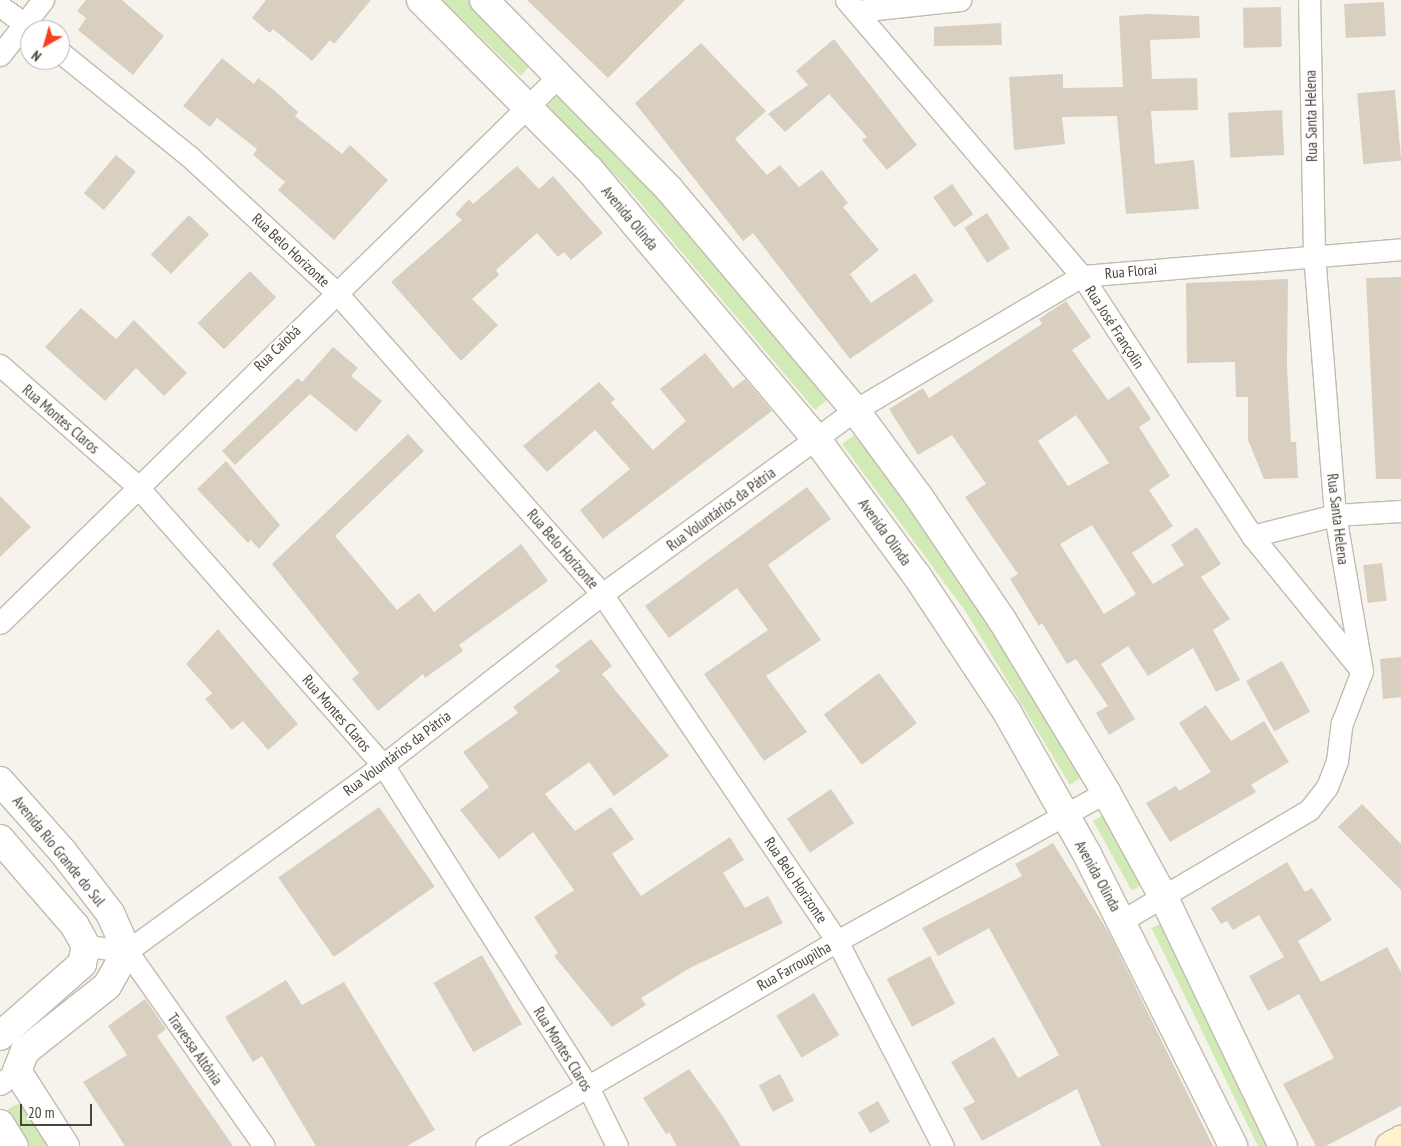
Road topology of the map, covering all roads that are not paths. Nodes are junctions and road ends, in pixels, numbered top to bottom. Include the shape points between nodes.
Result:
1 (43, 0) edge
2 (421, 0) edge
3 (484, 0) edge
4 (960, 0) edge
5 (1309, 0) edge
6 (852, 5) edge
7 (0, 6) edge
8 (20, 20) edge
9 (32, 20) edge
10 (20, 35) edge
11 (0, 54) edge
12 (70, 60) edge
13 (558, 77) junction
14 (528, 104) junction
15 (1401, 249) edge
16 (1314, 254) junction
17 (1082, 276) junction
18 (336, 291) junction
19 (0, 365) edge
20 (855, 410) junction
21 (817, 440) junction
22 (136, 485) junction
23 (1401, 511) edge
24 (1335, 515) junction
25 (1252, 536) junction
26 (602, 594) junction
27 (0, 623) edge
28 (1362, 671) junction
29 (383, 765) junction
30 (0, 781) edge
31 (1106, 792) junction
32 (1063, 813) junction
33 (0, 839) edge
34 (1164, 898) junction
35 (1123, 920) junction
36 (838, 941) junction
37 (86, 946) junction
38 (127, 951) junction
39 (0, 1036) edge
40 (9, 1078) edge
41 (588, 1087) junction
42 (0, 1124) edge
43 (1401, 1140) edge
44 (14, 1146) edge
45 (65, 1146) edge
46 (264, 1146) edge
47 (486, 1146) edge
48 (617, 1146) edge
49 (943, 1146) edge
50 (1233, 1146) edge
51 (1283, 1146) edge
52 (1390, 1146) edge

1 - 9 street
2 - 14 street, Avenida Olinda
3 - 13 street
4 - 6 street
5 - 16 street, Rua Santa Helena
6 - 17 street, Rua José Françolin
7 - 8 street
10 - 11 street
12 - 18 street, Rua Belo Horizonte via 189,156
13 - 14 street, Rua Caiobá
13 - 20 street via 670,189
14 - 18 street, Rua Caiobá
14 - 21 street, Avenida Olinda via 589,169
15 - 16 street, Rua Florai
16 - 17 street, Rua Florai
16 - 24 street, Rua Santa Helena
17 - 20 street, Rua Florai
17 - 25 street, Rua José Françolin
18 - 22 street, Rua Caiobá
18 - 26 street, Rua Belo Horizonte
19 - 22 street, Rua Montes Claros
20 - 21 street, Rua Florai
20 - 31 street via 964,562
21 - 26 street, Rua Voluntários da Pátria
21 - 32 street, Avenida Olinda via 963,643
22 - 27 street, Rua Caiobá
22 - 29 street, Rua Montes Claros
23 - 24 street
24 - 25 street
24 - 28 street, Rua Santa Helena
25 - 28 street, Rua José Françolin
26 - 29 street, Rua Voluntários da Pátria
26 - 36 street, Rua Belo Horizonte
28 - 34 street via 1342,723 1337,761 1327,787 1309,810
29 - 38 street, Rua Voluntários da Pátria
29 - 41 street, Rua Montes Claros
30 - 38 street, Avenida Rio Grande do Sul via 64,852 110,913
31 - 32 street, Rua Farroupilha
31 - 34 street
32 - 35 street, Avenida Olinda
32 - 36 street, Rua Farroupilha
33 - 37 street via 75,926
34 - 35 street
34 - 51 street
35 - 50 street, Avenida Olinda
36 - 41 street, Rua Farroupilha
36 - 49 street, Rua Belo Horizonte
37 - 38 street
37 - 39 street via 82,964
38 - 40 street, Rua Voluntários da Pátria via 107,986 25,1050
38 - 46 street, Travessa Altônia
40 - 45 street
41 - 47 street, Rua Farroupilha
41 - 48 street, Rua Montes Claros
42 - 44 street
43 - 52 main road

